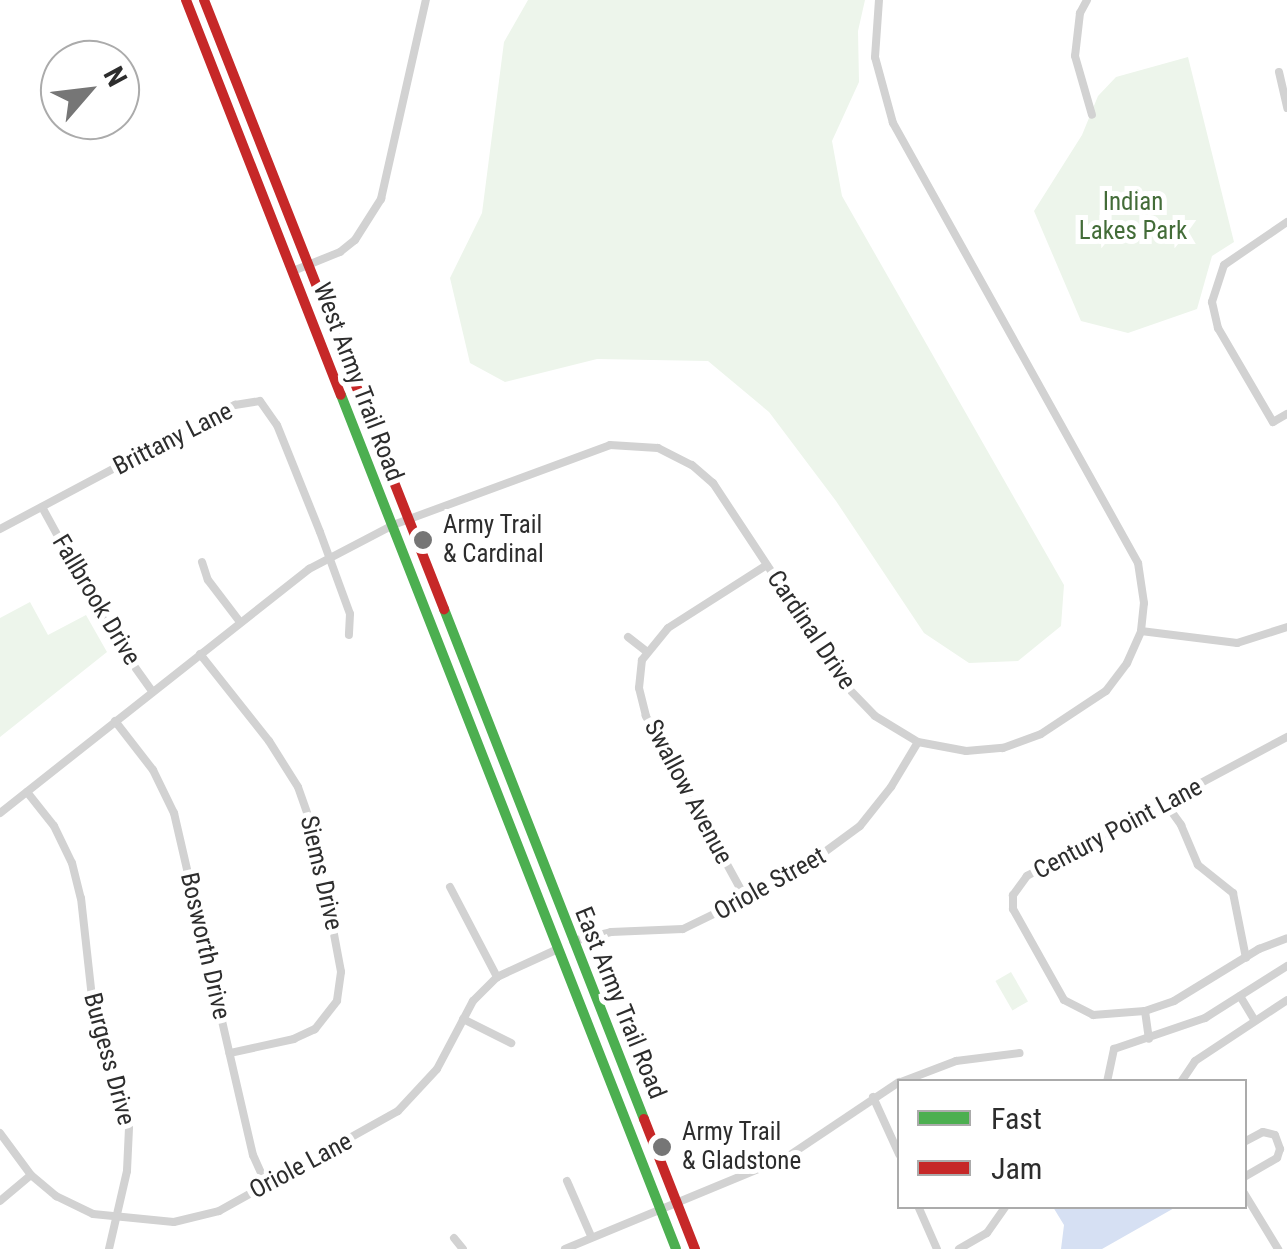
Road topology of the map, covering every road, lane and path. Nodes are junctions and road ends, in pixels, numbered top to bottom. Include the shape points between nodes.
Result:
1 (186, 0) edge
2 (204, 0) edge
3 (426, 0) edge
4 (879, 0) edge
5 (1086, 0) edge
6 (1280, 72) dead end
7 (1287, 108) edge
8 (1092, 116) dead end
9 (1287, 222) edge
10 (308, 265) junction
11 (293, 271) junction
12 (1287, 414) edge
13 (42, 508) junction
14 (408, 520) junction
15 (393, 525) junction
16 (0, 529) edge
17 (329, 558) junction
18 (202, 562) dead end
19 (767, 565) junction
20 (240, 622) junction
21 (1287, 627) edge
22 (1141, 631) junction
23 (349, 635) dead end
24 (628, 637) dead end
25 (648, 652) junction
26 (200, 654) junction
27 (152, 691) junction
28 (115, 722) junction
29 (1287, 737) edge
30 (918, 742) junction
31 (507, 772) joint
32 (492, 779) joint
33 (27, 792) junction
34 (1166, 804) junction
35 (0, 813) edge
36 (450, 887) dead end
37 (746, 899) junction
38 (1287, 938) edge
39 (574, 942) junction
40 (558, 949) junction
41 (1246, 958) junction
42 (1287, 966) edge
43 (497, 977) junction
44 (1240, 996) junction
45 (1287, 1000) edge
46 (1145, 1011) junction
47 (463, 1019) junction
48 (1254, 1019) junction
49 (1149, 1039) junction
50 (511, 1043) dead end
51 (1020, 1053) dead end
52 (230, 1054) junction
53 (908, 1079) edge
54 (1107, 1079) edge
55 (1182, 1079) edge
56 (897, 1084) edge
57 (873, 1097) junction
58 (0, 1133) edge
59 (1247, 1140) edge
60 (897, 1148) edge
61 (31, 1175) junction
62 (1247, 1175) edge
63 (567, 1181) dead end
64 (266, 1184) junction
65 (1247, 1198) edge
66 (0, 1201) edge
67 (676, 1202) junction
68 (660, 1208) junction
69 (919, 1209) edge
70 (1004, 1209) edge
71 (117, 1220) junction
72 (591, 1236) junction
73 (454, 1238) dead end
74 (109, 1249) edge
75 (462, 1249) edge
76 (565, 1249) edge
77 (676, 1249) edge
78 (694, 1249) edge
79 (938, 1249) edge
80 (959, 1249) edge
81 (1278, 1249) edge

1 - 11 main road, West Army Trail Road
2 - 10 main road, West Army Trail Road
3 - 10 street via 380,198 355,240
4 - 22 street, Cardinal Drive via 874,57 887,111 1129,542 1143,586
5 - 8 street via 1076,56
6 - 7 street
9 - 12 street via 1224,265 1212,302 1218,328 1273,422
10 - 11 street
10 - 14 main road, West Army Trail Road
11 - 15 main road, West Army Trail Road
13 - 16 street
13 - 17 street, Brittany Lane via 235,405 260,402 277,424
13 - 27 street, Fallbrook Drive via 112,635
14 - 15 street, Cardinal Drive
14 - 19 street, Cardinal Drive via 596,447 658,448 692,464 712,483
14 - 31 main road, West Army Trail Road
15 - 17 street, Cardinal Drive
15 - 32 main road, West Army Trail Road
17 - 20 street, Cardinal Drive
17 - 23 street via 350,614
18 - 20 street
19 - 25 street via 668,628
19 - 30 street, Cardinal Drive via 858,700
20 - 26 street, Cardinal Drive
21 - 22 street via 1237,643
22 - 30 street, Cardinal Drive via 1106,691 1041,734 978,751
24 - 25 street
25 - 37 street, Swallow Avenue via 640,688 646,716
26 - 27 street, Cardinal Drive
26 - 52 street, Siems Drive via 298,787 316,838 341,972 337,1001 314,1029
27 - 28 street, Cardinal Drive
28 - 33 street, Cardinal Drive
28 - 52 street, Bosworth Drive via 153,770 174,812
29 - 34 street, Century Point Lane
30 - 37 street, Oriole Street via 860,826 812,864
31 - 39 main road, East Army Trail Road
32 - 40 main road, East Army Trail Road
33 - 35 street, Cardinal Drive
33 - 71 street, Burgess Drive via 63,842 81,898 94,1014 129,1128
34 - 41 street via 1198,865 1233,893
34 - 46 street, Century Point Lane via 1027,876 1012,896 1064,1000 1093,1015
36 - 43 street
37 - 39 street, Oriole Street via 684,928 611,932
38 - 41 street, Century Point Lane
39 - 67 main road, East Army Trail Road
40 - 43 street, Oriole Lane
40 - 68 main road, East Army Trail Road
41 - 46 street, Century Point Lane via 1204,986
42 - 44 street
43 - 47 street, Oriole Lane
44 - 48 street
44 - 49 street
45 - 48 street
46 - 49 street
47 - 50 street
47 - 64 street, Oriole Lane via 437,1070 398,1111
48 - 55 street via 1195,1061
49 - 54 street via 1114,1049
51 - 53 street via 956,1062
52 - 64 street, Bosworth Drive
56 - 57 street
57 - 60 street
57 - 67 street via 787,1158
58 - 61 street, Oriole Lane
59 - 62 street via 1263,1132 1274,1135 1280,1149 1277,1158
61 - 66 street
61 - 71 street, Oriole Lane via 68,1203
63 - 72 street
64 - 71 street, Oriole Lane via 219,1211 174,1222
65 - 81 street
67 - 68 street
67 - 78 main road, East Army Trail Road
68 - 72 street
68 - 77 main road, East Army Trail Road
69 - 79 street
70 - 80 street via 987,1233
71 - 74 street, Burgess Drive
72 - 76 street
73 - 75 street

